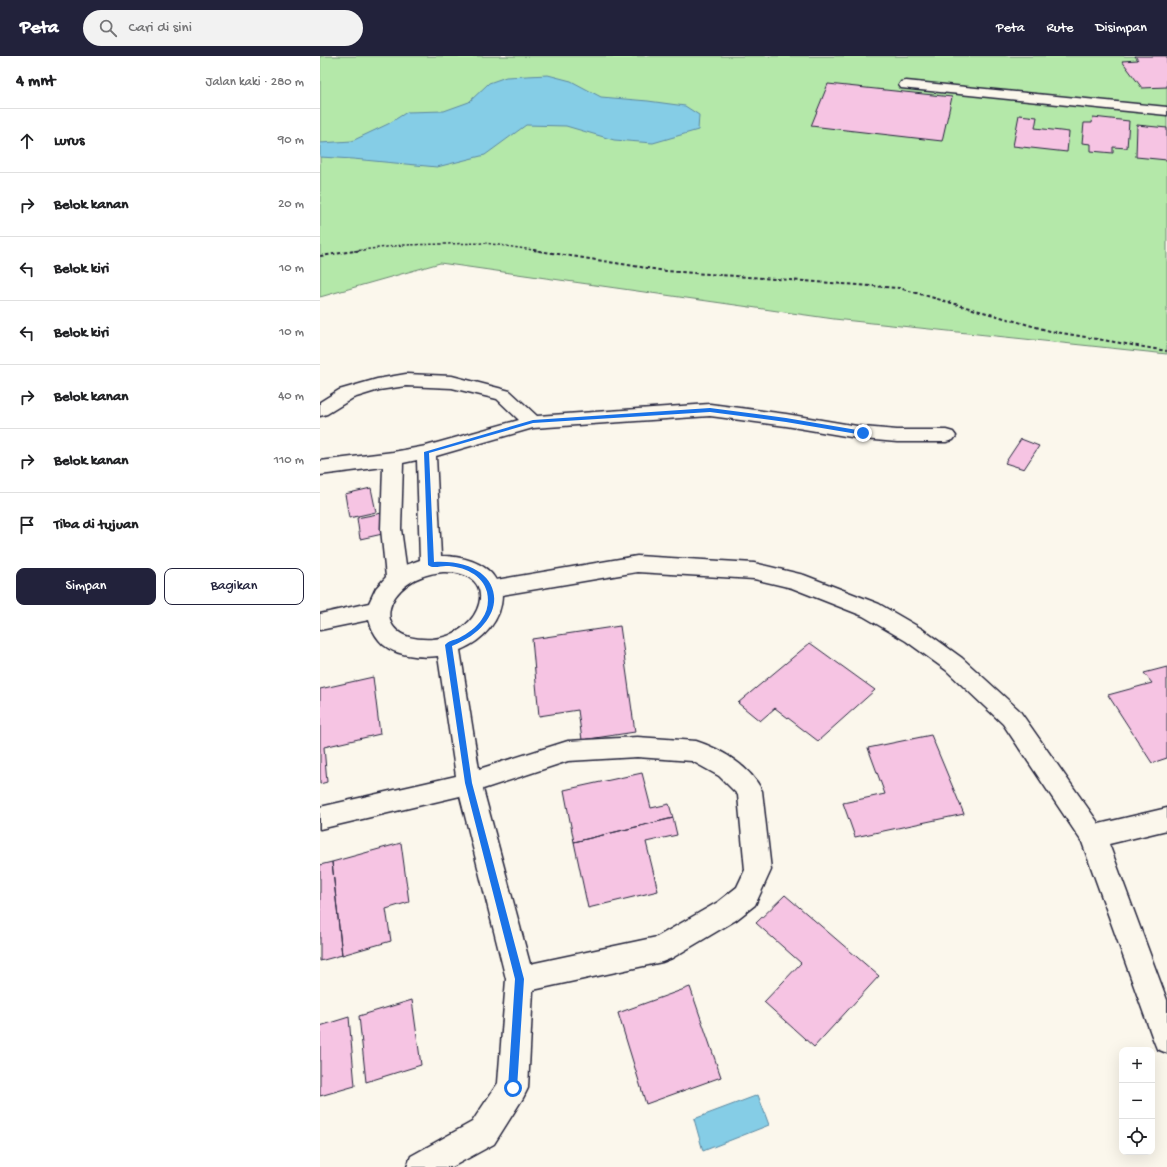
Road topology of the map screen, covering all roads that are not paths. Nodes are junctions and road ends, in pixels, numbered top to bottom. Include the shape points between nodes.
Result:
1 (906, 85) dead end
2 (1164, 110) edge
3 (320, 410) edge
4 (533, 422) junction
5 (946, 436) dead end
6 (426, 452) junction
7 (393, 459) junction
8 (320, 468) edge
9 (431, 565) junction
10 (397, 579) junction
11 (490, 588) junction
12 (377, 610) junction
13 (320, 622) edge
14 (448, 645) junction
15 (468, 783) junction
16 (320, 818) edge
17 (1167, 819) edge
18 (1093, 837) junction
19 (520, 979) junction
20 (1167, 1039) edge
21 (422, 1167) edge

1 - 2 street
3 - 4 street via 346,394 377,385 406,380 452,382 503,395
4 - 5 street via 710,410 863,433
4 - 6 street
6 - 7 street
6 - 9 street
7 - 8 street
7 - 10 street via 391,529
9 - 10 street via 413,570
9 - 11 street via 462,566 475,571 485,579
10 - 12 street via 383,594
11 - 14 street via 492,598 485,620 475,631
11 - 18 street via 637,564 754,571 796,581 871,610 914,635 954,664 1011,717
12 - 13 street
12 - 14 street via 379,623 386,634 402,645 424,649
14 - 15 street
15 - 16 street
15 - 19 street
15 - 19 street via 568,751 637,747 696,751 728,769 750,791 758,870 746,896 732,908 662,949
17 - 18 street
18 - 20 street
19 - 21 street via 513,1088 483,1133

